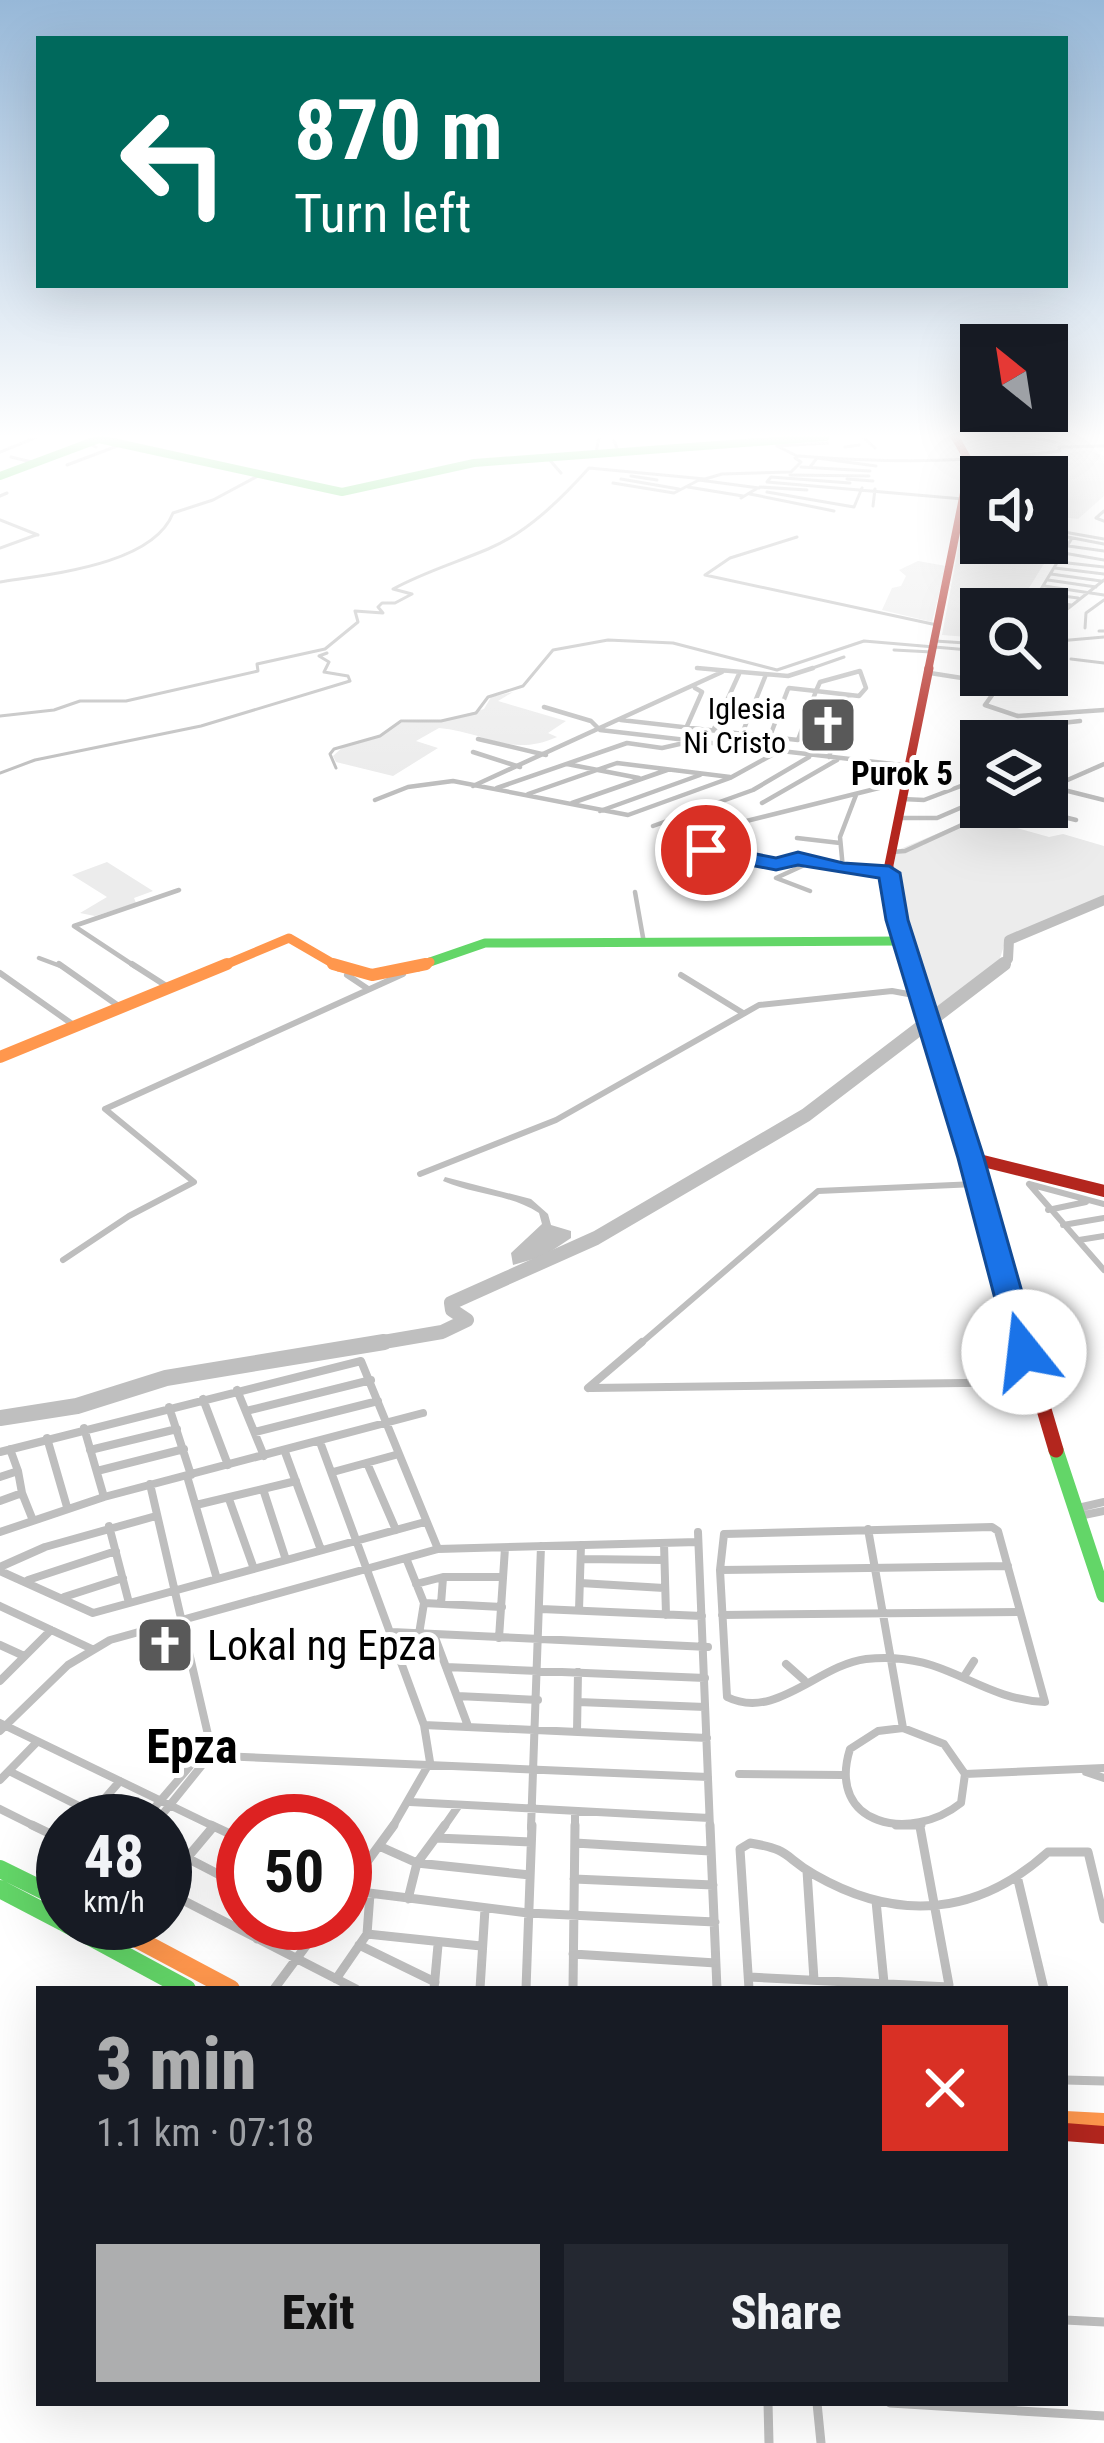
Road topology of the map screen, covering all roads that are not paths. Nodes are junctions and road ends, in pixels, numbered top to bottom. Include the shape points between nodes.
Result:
1 (127, 551) edge
2 (745, 551) edge
3 (955, 551) edge
4 (1068, 556) edge
5 (1104, 560) edge
6 (1057, 564) edge
7 (1104, 576) edge
8 (1049, 577) junction
9 (0, 582) edge
10 (1096, 587) junction
11 (1042, 588) edge
12 (1089, 593) junction
13 (1104, 598) edge
14 (1082, 599) junction
15 (1068, 604) edge
16 (1071, 605) junction
17 (1068, 608) edge
18 (1068, 611) edge
19 (1086, 613) junction
20 (1104, 614) edge
21 (937, 625) junction
22 (1085, 628) dead end
23 (960, 646) edge
24 (934, 648) junction
25 (894, 650) dead end
26 (844, 657) dead end
27 (1071, 658) dead end
28 (1104, 664) edge
29 (697, 668) dead end
30 (722, 672) junction
31 (930, 673) junction
32 (739, 674) junction
33 (793, 676) junction
34 (765, 677) junction
35 (960, 678) edge
36 (695, 688) junction
37 (789, 688) junction
38 (816, 690) junction
39 (847, 695) junction
40 (991, 696) edge
41 (544, 707) dead end
42 (1104, 710) edge
43 (621, 720) junction
44 (1080, 722) dead end
45 (1068, 723) edge
46 (687, 727) junction
47 (600, 730) junction
48 (714, 730) junction
49 (741, 734) junction
50 (770, 736) junction
51 (478, 739) dead end
52 (688, 741) junction
53 (737, 746) junction
54 (779, 751) junction
55 (473, 752) dead end
56 (545, 755) junction
57 (812, 755) junction
58 (829, 757) junction
59 (841, 758) junction
60 (567, 764) junction
61 (1104, 764) edge
62 (910, 766) junction
63 (520, 767) junction
64 (670, 769) junction
65 (593, 771) junction
66 (703, 773) junction
67 (732, 777) junction
68 (641, 778) junction
69 (1068, 780) edge
70 (907, 781) junction
71 (473, 786) junction
72 (960, 787) edge
73 (494, 790) junction
74 (1068, 792) edge
75 (856, 795) junction
76 (524, 796) junction
77 (1104, 797) edge
78 (902, 799) junction
79 (375, 800) dead end
80 (762, 803) dead end
81 (569, 805) junction
82 (960, 808) edge
83 (600, 811) junction
84 (898, 818) junction
85 (1068, 818) edge
86 (1076, 820) dead end
87 (960, 825) edge
88 (653, 826) dead end
89 (797, 838) dead end
90 (840, 843) junction
91 (892, 852) junction
92 (811, 862) junction
93 (843, 869) junction
94 (889, 873) junction
95 (179, 890) dead end
96 (810, 891) dead end
97 (635, 892) dead end
98 (903, 941) junction
99 (644, 944) junction
100 (40, 958) dead end
101 (344, 973) junction
102 (1, 975) edge
103 (681, 975) dead end
104 (384, 977) junction
105 (168, 987) junction
106 (368, 989) junction
107 (920, 999) junction
108 (120, 1007) junction
109 (743, 1013) junction
110 (75, 1026) junction
111 (0, 1057) edge
112 (971, 1159) junction
113 (420, 1174) dead end
114 (976, 1184) junction
115 (1100, 1195) edge
116 (1104, 1204) edge
117 (1048, 1210) junction
118 (1104, 1218) edge
119 (1063, 1225) junction
120 (1104, 1236) edge
121 (1079, 1240) junction
122 (1099, 1258) edge
123 (63, 1260) dead end
124 (1104, 1270) edge
125 (371, 1379) junction
126 (1034, 1382) junction
127 (237, 1390) junction
128 (203, 1399) junction
129 (378, 1401) junction
130 (169, 1407) junction
131 (246, 1411) junction
132 (423, 1413) dead end
133 (388, 1426) junction
134 (84, 1428) junction
135 (177, 1429) junction
136 (255, 1432) junction
137 (47, 1438) junction
138 (320, 1442) junction
139 (184, 1449) junction
140 (90, 1450) junction
141 (5, 1451) edge
142 (285, 1451) junction
143 (399, 1454) junction
144 (264, 1456) junction
145 (367, 1463) junction
146 (228, 1465) junction
147 (18, 1471) junction
148 (97, 1471) junction
149 (332, 1472) junction
150 (189, 1475) junction
151 (0, 1477) edge
152 (296, 1481) junction
153 (150, 1484) junction
154 (263, 1489) junction
155 (22, 1493) junction
156 (104, 1497) junction
157 (229, 1498) junction
158 (0, 1501) edge
159 (196, 1505) junction
160 (68, 1507) junction
161 (1104, 1507) edge
162 (1078, 1512) junction
163 (156, 1516) junction
164 (33, 1519) junction
165 (426, 1522) junction
166 (109, 1526) junction
167 (868, 1529) junction
168 (395, 1530) junction
169 (0, 1532) edge
170 (359, 1540) junction
171 (664, 1543) junction
172 (581, 1545) junction
173 (541, 1546) junction
174 (505, 1548) junction
175 (437, 1549) junction
176 (321, 1550) junction
177 (116, 1552) junction
178 (405, 1557) junction
179 (581, 1559) junction
180 (286, 1560) junction
181 (664, 1560) junction
182 (1008, 1566) junction
183 (368, 1567) junction
184 (874, 1568) junction
185 (0, 1569) edge
186 (254, 1569) junction
187 (720, 1570) junction
188 (443, 1577) junction
189 (503, 1577) junction
190 (123, 1579) junction
191 (217, 1579) junction
192 (24, 1581) junction
193 (580, 1583) junction
194 (416, 1584) junction
195 (664, 1588) junction
196 (174, 1590) junction
197 (1104, 1595) edge
198 (61, 1598) junction
199 (129, 1603) junction
200 (424, 1603) junction
201 (442, 1604) junction
202 (0, 1606) edge
203 (502, 1607) junction
204 (541, 1609) junction
205 (579, 1610) junction
206 (1019, 1612) junction
207 (883, 1613) junction
208 (666, 1615) junction
209 (722, 1615) junction
210 (701, 1616) junction
211 (181, 1620) junction
212 (51, 1630) junction
213 (392, 1632) junction
214 (419, 1634) junction
215 (434, 1635) junction
216 (500, 1638) junction
217 (541, 1639) junction
218 (0, 1645) edge
219 (705, 1647) junction
220 (92, 1649) junction
221 (25, 1656) junction
222 (893, 1659) junction
223 (974, 1660) dead end
224 (786, 1664) dead end
225 (446, 1667) junction
226 (539, 1670) junction
227 (578, 1672) junction
228 (965, 1675) junction
229 (705, 1678) junction
230 (804, 1680) junction
231 (0, 1681) edge
232 (457, 1696) junction
233 (538, 1700) junction
234 (578, 1702) junction
235 (705, 1707) junction
236 (424, 1725) junction
237 (468, 1726) junction
238 (2, 1727) edge
239 (903, 1728) junction
240 (536, 1730) junction
241 (577, 1732) junction
242 (707, 1738) junction
243 (37, 1742) junction
244 (201, 1757) junction
245 (430, 1762) junction
246 (535, 1767) junction
247 (1104, 1768) edge
248 (9, 1771) junction
249 (1086, 1772) junction
250 (739, 1774) dead end
251 (964, 1774) junction
252 (842, 1775) junction
253 (708, 1777) junction
254 (1104, 1778) edge
255 (0, 1780) edge
256 (120, 1781) junction
257 (49, 1794) edge
258 (109, 1794) edge
259 (149, 1794) edge
260 (173, 1794) edge
261 (410, 1802) junction
262 (459, 1804) junction
263 (533, 1808) junction
264 (0, 1809) edge
265 (575, 1811) junction
266 (192, 1814) edge
267 (709, 1818) junction
268 (214, 1825) joint
269 (36, 1827) edge
270 (920, 1827) junction
271 (436, 1838) junction
272 (531, 1842) junction
273 (575, 1843) junction
274 (379, 1846) junction
275 (710, 1851) junction
276 (192, 1852) edge
277 (372, 1855) edge
278 (417, 1863) junction
279 (0, 1868) edge
280 (807, 1871) junction
281 (530, 1875) junction
282 (574, 1879) junction
283 (1018, 1880) junction
284 (712, 1885) junction
285 (36, 1886) edge
286 (0, 1889) edge
287 (372, 1894) edge
288 (408, 1899) junction
289 (876, 1901) junction
290 (938, 1906) junction
291 (36, 1907) edge
292 (485, 1908) junction
293 (528, 1913) junction
294 (573, 1915) junction
295 (1104, 1919) edge
296 (716, 1922) junction
297 (372, 1935) edge
298 (438, 1943) junction
299 (482, 1946) junction
300 (117, 1950) edge
301 (158, 1950) edge
302 (277, 1950) edge
303 (303, 1950) edge
304 (356, 1950) edge
305 (368, 1950) edge
306 (573, 1954) junction
307 (296, 1960) junction
308 (716, 1963) junction
309 (336, 1979) junction
310 (814, 1980) junction
311 (749, 1983) edge
312 (884, 1984) junction
313 (182, 1986) edge
314 (225, 1986) edge
315 (276, 1986) edge
316 (350, 1986) edge
317 (434, 1986) edge
318 (480, 1986) edge
319 (526, 1986) edge
320 (573, 1986) edge
321 (717, 1986) edge
322 (916, 1986) edge
323 (949, 1986) edge
324 (1043, 1986) edge
325 (1068, 2078) edge
326 (1104, 2081) edge
327 (1068, 2120) edge
328 (1104, 2122) edge
329 (1068, 2132) edge
330 (1104, 2135) edge
331 (1068, 2320) edge
332 (1104, 2322) edge
333 (768, 2406) edge
334 (817, 2406) edge
335 (939, 2406) edge
336 (1104, 2416) edge
337 (769, 2443) edge
338 (820, 2443) edge

1 - 9 street
2 - 21 street via 705,575
3 - 21 street
4 - 5 street
6 - 8 street
7 - 8 street
7 - 8 street
7 - 10 street
8 - 10 street
8 - 11 street
8 - 12 street
8 - 14 street
10 - 12 street
12 - 13 street
12 - 14 street
13 - 19 street
14 - 16 street
15 - 16 street
16 - 17 street
18 - 19 street
19 - 20 street
19 - 22 street
21 - 24 street
23 - 24 street
24 - 25 street
24 - 31 street
26 - 33 street
27 - 28 street
29 - 30 street
30 - 32 street
30 - 36 street
31 - 35 street
31 - 62 street
32 - 34 street
32 - 48 street
33 - 34 street
33 - 37 street
34 - 49 street
36 - 43 street
36 - 46 street via 703,691
37 - 38 street
37 - 50 street
38 - 39 street
38 - 39 street via 826,679 862,671 865,694
38 - 50 street via 798,740
39 - 58 street
40 - 42 street via 985,705 1018,716
41 - 47 street
43 - 46 street
43 - 47 street
44 - 45 street
46 - 48 street
47 - 52 street
47 - 56 street
48 - 49 street
49 - 50 street
49 - 53 street
51 - 56 street
52 - 53 street
52 - 60 street via 672,749 629,742
53 - 54 street
54 - 57 street
54 - 67 street
55 - 63 street
56 - 63 street
57 - 58 street
57 - 88 street via 753,790
58 - 59 street
59 - 62 street
59 - 80 street
60 - 65 street
60 - 73 street
61 - 69 street
62 - 70 street
63 - 71 street
64 - 65 street via 617,763
64 - 66 street
64 - 68 street
65 - 68 street
65 - 76 street
66 - 67 street
66 - 83 street
67 - 83 street via 625,815
68 - 81 street
70 - 75 street
70 - 78 street
71 - 73 street
71 - 79 street via 446,781
72 - 78 street
73 - 76 street
74 - 77 street
75 - 90 street
75 - 92 street via 674,839 767,863
76 - 81 street
78 - 84 street
81 - 83 street
82 - 84 street via 937,818
84 - 91 street
85 - 86 street
87 - 91 street
89 - 90 street
90 - 93 street
91 - 94 street
92 - 93 street
92 - 96 street via 776,878
93 - 94 street
94 - 98 street
95 - 105 street via 74,926
97 - 99 street
98 - 99 street
98 - 107 street
99 - 104 street via 485,943
100 - 108 street
101 - 104 street
101 - 105 street via 289,938
101 - 106 street
102 - 110 street
103 - 109 street
104 - 106 street
105 - 108 street
106 - 123 street via 105,1109 194,1182
107 - 109 street via 892,992 835,996
107 - 112 street
108 - 110 street
109 - 113 street via 556,1120
110 - 111 street
112 - 114 street
112 - 115 street
114 - 126 street
114 - 126 street via 818,1191 588,1388
115 - 116 street
115 - 117 street
115 - 117 street via 1029,1184
117 - 119 street
118 - 119 street
119 - 121 street
120 - 121 street
121 - 122 street
122 - 124 street
125 - 127 street via 358,1360
125 - 129 street
125 - 131 street
126 - 162 street
127 - 128 street
127 - 131 street
128 - 130 street
128 - 146 street
129 - 133 street
129 - 136 street
130 - 134 street
130 - 135 street
131 - 136 street
132 - 133 street
133 - 138 street
133 - 143 street
134 - 137 street
134 - 140 street
135 - 139 street
135 - 140 street
136 - 144 street
137 - 141 street
137 - 160 street
138 - 142 street
138 - 149 street
139 - 148 street
139 - 150 street
140 - 148 street
141 - 147 street
142 - 144 street
142 - 152 street
143 - 145 street
143 - 165 street
144 - 146 street
145 - 149 street
145 - 168 street
146 - 150 street
147 - 151 street
147 - 155 street
148 - 156 street
149 - 170 street
150 - 153 street
150 - 159 street
152 - 154 street
152 - 176 street
153 - 156 street
153 - 163 street
154 - 157 street
154 - 180 street
155 - 158 street
155 - 164 street
156 - 160 street
157 - 159 street
157 - 186 street
159 - 191 street
160 - 164 street
161 - 162 street
162 - 197 street
163 - 166 street
163 - 196 street
164 - 169 street
165 - 168 street
165 - 175 street
166 - 177 street
166 - 185 street
167 - 182 street via 992,1527
167 - 184 street
167 - 187 street via 730,1532 721,1536
168 - 170 street
170 - 176 street
170 - 183 street
171 - 172 street
171 - 181 street
171 - 210 street via 698,1537
172 - 173 street
172 - 179 street
173 - 174 street
173 - 204 street
174 - 175 street
174 - 189 street
175 - 178 street
176 - 180 street
177 - 190 street
177 - 192 street
178 - 183 street
178 - 194 street
179 - 181 street
179 - 193 street
180 - 186 street
181 - 195 street
182 - 184 street
182 - 206 street
183 - 211 street
183 - 213 street
184 - 187 street
184 - 207 street
185 - 192 street
186 - 191 street
187 - 209 street
188 - 189 street
188 - 194 street
188 - 201 street
189 - 203 street
190 - 198 street
190 - 199 street
191 - 196 street
192 - 198 street
193 - 195 street
193 - 205 street
194 - 200 street
195 - 208 street
196 - 199 street
196 - 211 street
198 - 199 street via 91,1613
200 - 201 street
200 - 214 street
201 - 203 street
202 - 212 street
203 - 216 street
204 - 205 street
204 - 217 street
205 - 208 street
206 - 207 street
206 - 228 street via 1045,1702 1005,1699
207 - 209 street
207 - 222 street
208 - 210 street
209 - 230 street via 730,1700 767,1706
210 - 219 street
211 - 220 street
211 - 244 street via 201,1691 208,1745
212 - 220 street
212 - 221 street
213 - 214 street
213 - 236 street
214 - 215 street
215 - 216 street
215 - 225 street
216 - 217 street
217 - 219 street
217 - 226 street
218 - 221 street
219 - 229 street
220 - 238 street
221 - 231 street
222 - 228 street
222 - 230 street via 855,1661
222 - 239 street
223 - 228 street
224 - 230 street
225 - 226 street
225 - 232 street
226 - 227 street
226 - 233 street
227 - 229 street
227 - 234 street
229 - 235 street
232 - 233 street
232 - 237 street
233 - 240 street
234 - 235 street
234 - 241 street
235 - 242 street
236 - 237 street
236 - 245 street
237 - 240 street
238 - 243 street
239 - 251 street via 944,1744
239 - 252 street via 862,1738
240 - 241 street
240 - 246 street
241 - 242 street
242 - 253 street
243 - 248 street
243 - 256 street
244 - 245 street
244 - 260 street
245 - 246 street
245 - 261 street
246 - 253 street
246 - 263 street
247 - 249 street
248 - 255 street
248 - 257 street
249 - 251 street
249 - 254 street
250 - 252 street
251 - 270 street via 961,1803
252 - 270 street via 861,1809
253 - 267 street
256 - 258 street
256 - 259 street
261 - 262 street
261 - 274 street
262 - 263 street
262 - 271 street
263 - 265 street
263 - 272 street
264 - 269 street
265 - 267 street
265 - 273 street
266 - 268 street
267 - 275 street
268 - 276 street
270 - 290 street
271 - 272 street
271 - 278 street
272 - 281 street
273 - 275 street
273 - 282 street
274 - 277 street
274 - 278 street
275 - 284 street
278 - 281 street
278 - 288 street
279 - 285 street
280 - 289 street
280 - 310 street
280 - 311 street via 782,1849 750,1843 740,1850
281 - 293 street
282 - 284 street
282 - 294 street
283 - 290 street
283 - 295 street via 1048,1852 1088,1852
283 - 324 street
284 - 296 street
286 - 291 street
287 - 288 street
288 - 292 street
289 - 290 street
289 - 312 street
290 - 323 street
292 - 293 street
292 - 299 street
293 - 294 street
293 - 319 street
294 - 296 street
294 - 306 street
296 - 308 street
297 - 298 street
298 - 299 street
298 - 317 street
299 - 318 street
300 - 313 street
301 - 314 street
302 - 307 street
303 - 307 street
304 - 309 street
305 - 317 street
306 - 308 street
306 - 320 street
307 - 309 street
307 - 315 street
308 - 321 street
309 - 316 street
310 - 311 street
310 - 312 street
312 - 322 street
325 - 326 street
327 - 328 street
329 - 330 street
331 - 332 street
333 - 337 street
334 - 338 street
335 - 336 street

